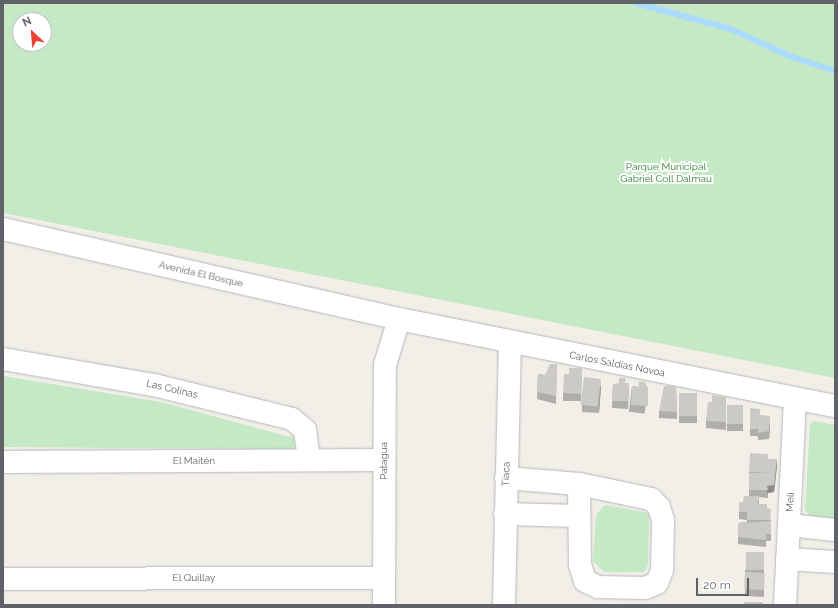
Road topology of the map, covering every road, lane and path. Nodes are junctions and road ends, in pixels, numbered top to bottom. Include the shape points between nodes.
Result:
1 (3, 229) edge
2 (399, 319) junction
3 (510, 342) junction
4 (3, 359) edge
5 (795, 399) junction
6 (835, 406) edge
7 (308, 460) junction
8 (384, 460) junction
9 (3, 462) edge
10 (506, 478) junction
11 (579, 484) junction
12 (505, 514) junction
13 (579, 516) junction
14 (789, 525) junction
15 (835, 530) edge
16 (787, 559) junction
17 (835, 562) edge
18 (384, 578) junction
19 (3, 579) edge
20 (384, 605) edge
21 (504, 605) edge
22 (785, 605) edge

1 - 2 street, Avenida El Bosque
2 - 3 street, Carlos Saldías Novoa
2 - 8 street, Patagua via 385,365
3 - 5 street, Carlos Saldías Novoa
3 - 10 street, Tiaca
4 - 7 street, Las Colinas via 154,385 292,419 305,430
5 - 6 street, Carlos Saldías Novoa
5 - 14 street, Meli
7 - 8 street, El Maitén
7 - 9 street, El Maitén
8 - 18 street, Patagua
10 - 11 street
10 - 12 street, Tiaca
11 - 13 street
11 - 13 street via 651,499 659,507 662,570 657,583 645,588 598,587 585,581 580,565
12 - 13 street
12 - 21 street, Tiaca
14 - 15 street
14 - 16 street, Meli
16 - 17 street
16 - 22 street, Meli
18 - 19 street, El Quillay
18 - 20 street, Patagua

